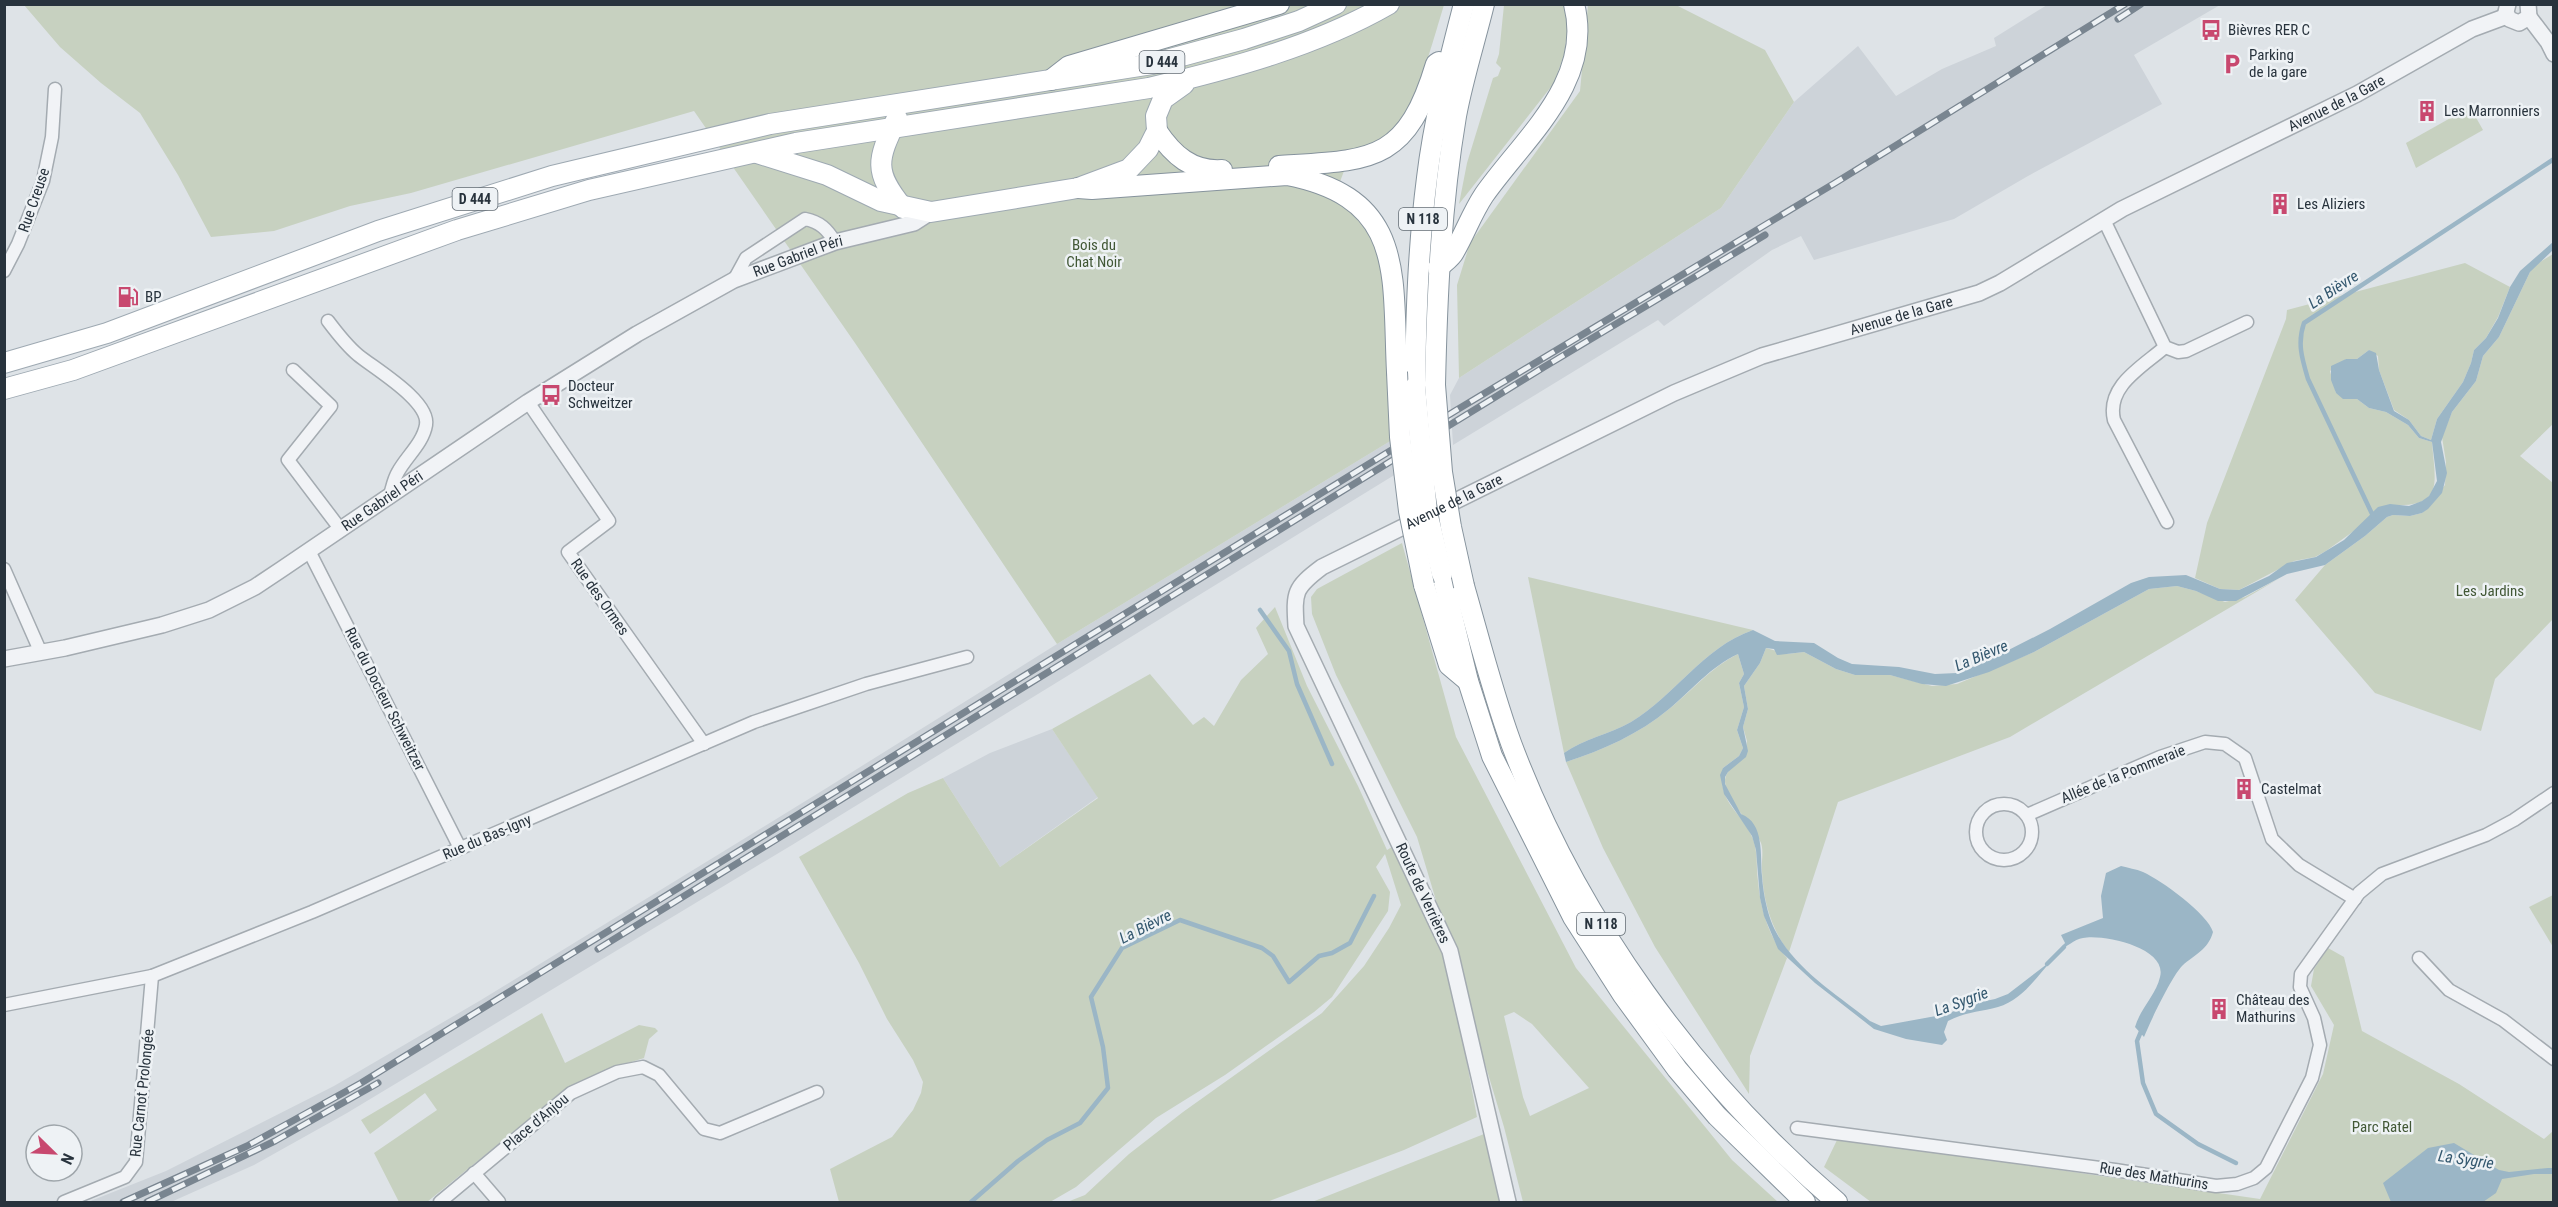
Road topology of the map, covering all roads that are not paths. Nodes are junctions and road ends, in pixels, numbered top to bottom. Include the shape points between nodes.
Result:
1 (1278, 4) edge
2 (1336, 4) edge
3 (1389, 4) edge
4 (1464, 4) edge
5 (1484, 4) edge
6 (1574, 4) edge
7 (2507, 10) edge
8 (2528, 11) edge
9 (2552, 44) edge
10 (1451, 53) junction
11 (1191, 78) junction
12 (1051, 80) junction
13 (56, 89) dead end
14 (904, 102) junction
15 (893, 128) junction
16 (1157, 131) junction
17 (754, 152) junction
18 (1078, 188) junction
19 (903, 207) junction
20 (931, 212) junction
21 (2104, 220) junction
22 (835, 242) junction
23 (1438, 268) junction
24 (4, 271) edge
25 (734, 280) junction
26 (328, 321) dead end
27 (2247, 322) dead end
28 (2165, 347) junction
29 (4, 363) edge
30 (293, 370) dead end
31 (4, 389) edge
32 (528, 402) junction
33 (389, 498) junction
34 (2166, 522) dead end
35 (341, 530) junction
36 (309, 551) junction
37 (4, 569) edge
38 (1295, 600) joint
39 (40, 653) junction
40 (967, 657) dead end
41 (4, 659) edge
42 (1468, 681) junction
43 (704, 744) junction
44 (2553, 793) edge
45 (2026, 815) junction
46 (460, 848) junction
47 (2355, 899) junction
48 (2419, 958) dead end
49 (152, 976) junction
50 (4, 1005) edge
51 (2553, 1059) edge
52 (817, 1092) dead end
53 (1797, 1128) dead end
54 (474, 1173) junction
55 (64, 1203) edge
56 (440, 1203) edge
57 (499, 1203) edge
58 (1508, 1203) edge
59 (1805, 1203) edge
60 (1837, 1203) edge

1 - 12 main road via 1069,66
2 - 12 main road, D 444 via 1299,21 1196,53
3 - 11 main road, D 444 via 1318,39
4 - 10 main road, N 118
5 - 23 main road, N 118 via 1457,115
6 - 23 main road via 1578,44 1567,82 1473,213 1454,253
7 - 8 street via 2512,22 2519,23
7 - 21 street, Avenue de la Gare via 2357,94
8 - 9 street
10 - 16 main road via 1436,64 1422,106 1409,127 1388,146 1363,158 1208,171 1174,154
10 - 42 main road, N 118, bridge via 1427,178 1415,387 1427,512
11 - 15 main road, D 444
11 - 16 main road via 1163,99 1156,116
12 - 14 main road, D 444
13 - 24 street, Rue Creuse via 43,181
14 - 15 main road
14 - 29 main road, D 444 via 770,124 552,176 378,231 107,333
15 - 17 main road, D 444
15 - 19 main road via 881,163 884,180
16 - 18 main road via 1148,149 1129,169
17 - 19 main road via 803,166
17 - 31 main road, D 444 via 589,190 457,230 73,370
18 - 20 main road
18 - 42 main road, bridge via 1287,175 1316,180 1336,189 1371,217 1390,257 1400,437 1424,585 1449,665
19 - 20 main road
20 - 22 street via 914,224
21 - 28 street
21 - 38 street, Avenue de la Gare via 1979,293 1762,356 1674,393 1322,567 1302,583
22 - 25 street, Rue Gabriel Péri
22 - 25 street, Rue Gabriel Péri via 822,225 805,219 746,258
23 - 60 main road, N 118, bridge via 1435,385 1442,472 1464,586 1511,743 1549,829 1608,935 1662,1015 1718,1087 1757,1129
25 - 32 street, Rue Gabriel Péri
26 - 33 street via 358,355 409,394 427,423 397,474
27 - 28 street via 2186,351
28 - 34 street via 2119,388 2111,408
30 - 35 street via 331,405 288,460
32 - 33 street, Rue Gabriel Péri
32 - 43 street, Rue des Ormes via 609,521 568,552
33 - 35 street, Rue Gabriel Péri
35 - 36 street, Rue Gabriel Péri
36 - 39 street, Rue Gabriel Péri via 209,610
36 - 46 street, Rue du Docteur Schweitzer
37 - 39 street
38 - 58 street, Route de Verrières via 1296,626 1450,951
39 - 41 street, Rue Gabriel Péri
40 - 43 street, Rue du Bas-Igny via 866,684 754,722
42 - 59 main road, N 118 via 1497,766 1573,917 1623,995 1717,1116
43 - 46 street, Rue du Bas-Igny
44 - 47 street, Rue des Mathurins via 2486,835 2382,874
45 - 45 street via 2006,803 1988,808 1977,823 1976,833 1983,850 2008,860 2025,850 2032,833
45 - 47 street, Allée de la Pommeraie via 2160,758 2205,742 2225,744 2245,758 2272,839 2299,865
46 - 49 street, Rue du Bas-Igny
47 - 53 street, Rue des Mathurins via 2301,974 2300,987 2314,1018 2320,1045 2312,1078 2266,1168 2254,1178 2216,1186
48 - 51 street via 2449,990 2503,1020
49 - 50 street, Rue du Bas-Igny
49 - 55 street, Rue Carnot Prolongée via 136,1162 125,1177
52 - 54 street, Place d'Anjou via 720,1133 704,1129 659,1075 643,1067 617,1072 571,1093
54 - 56 street, Place d'Anjou
54 - 57 street

